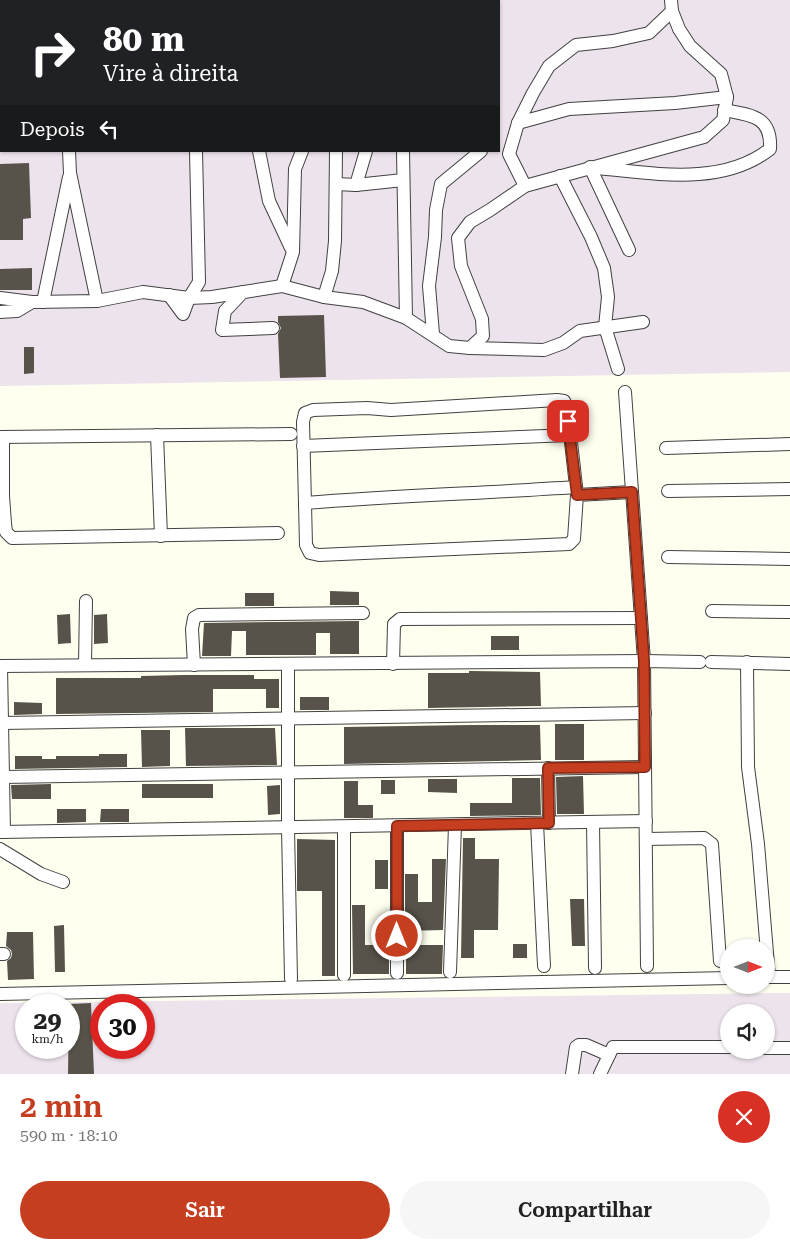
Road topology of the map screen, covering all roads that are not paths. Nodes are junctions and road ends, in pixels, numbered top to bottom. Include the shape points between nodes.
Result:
1 (672, 5) edge
2 (727, 97) junction
3 (724, 110) junction
4 (518, 123) junction
5 (70, 152) edge
6 (196, 152) edge
7 (258, 152) edge
8 (302, 152) edge
9 (336, 152) edge
10 (366, 152) edge
11 (402, 152) edge
12 (480, 152) edge
13 (500, 152) edge
14 (509, 154) junction
15 (590, 167) junction
16 (70, 172) junction
17 (560, 176) junction
18 (403, 180) junction
19 (336, 184) junction
20 (356, 185) junction
21 (525, 186) junction
22 (435, 236) junction
23 (458, 238) junction
24 (629, 250) dead end
25 (293, 252) junction
26 (199, 282) junction
27 (282, 286) junction
28 (243, 292) junction
29 (212, 297) junction
30 (324, 297) junction
31 (0, 298) edge
32 (189, 298) junction
33 (97, 301) junction
34 (37, 302) junction
35 (0, 312) edge
36 (406, 318) junction
37 (643, 322) dead end
38 (604, 327) junction
39 (273, 328) dead end
40 (433, 334) junction
41 (470, 348) junction
42 (618, 369) dead end
43 (625, 392) dead end
44 (291, 434) dead end
45 (157, 435) junction
46 (570, 435) junction
47 (1, 437) edge
48 (790, 444) edge
49 (303, 446) junction
50 (666, 448) dead end
51 (790, 489) edge
52 (576, 491) junction
53 (668, 491) dead end
54 (632, 492) junction
55 (305, 503) junction
56 (278, 533) dead end
57 (160, 536) junction
58 (668, 557) dead end
59 (790, 559) edge
60 (86, 601) dead end
61 (712, 611) dead end
62 (790, 612) edge
63 (363, 613) dead end
64 (641, 618) junction
65 (644, 661) junction
66 (747, 662) junction
67 (393, 664) junction
68 (790, 664) edge
69 (85, 665) junction
70 (194, 665) junction
71 (288, 665) junction
72 (1, 666) edge
73 (645, 713) junction
74 (288, 717) junction
75 (2, 723) junction
76 (645, 767) junction
77 (548, 768) junction
78 (288, 772) junction
79 (3, 777) junction
80 (646, 821) junction
81 (593, 822) junction
82 (543, 823) junction
83 (455, 825) junction
84 (397, 826) junction
85 (344, 827) junction
86 (288, 828) junction
87 (2, 832) edge
88 (646, 839) junction
89 (0, 849) edge
90 (63, 882) dead end
91 (765, 939) edge
92 (720, 961) dead end
93 (544, 966) dead end
94 (647, 966) dead end
95 (595, 968) dead end
96 (450, 972) dead end
97 (397, 973) dead end
98 (344, 975) dead end
99 (775, 977) edge
100 (790, 977) edge
101 (720, 978) edge
102 (291, 979) dead end
103 (0, 994) edge
104 (720, 1047) edge
105 (775, 1048) edge
106 (790, 1048) edge
107 (609, 1055) junction
108 (572, 1074) edge
109 (600, 1074) edge

1 - 2 street via 679,28 690,46 721,74
1 - 4 street via 649,33 576,45 549,66
2 - 3 street
2 - 4 street via 569,108
3 - 15 street via 722,120 704,136
3 - 15 street via 752,115 764,124 771,136 770,149 758,159 698,174 666,175
4 - 14 street
5 - 16 street
6 - 26 street
7 - 25 street via 269,201
8 - 25 street via 295,169
9 - 19 street
10 - 20 street
11 - 18 street
12 - 22 street via 442,184
13 - 14 street
14 - 21 street
15 - 17 street
15 - 24 street
16 - 33 street
16 - 34 street
17 - 21 street
17 - 38 street via 604,268 608,298
18 - 20 street
18 - 36 street
19 - 20 street
19 - 30 street via 332,271
21 - 23 street via 470,222
22 - 23 street
22 - 40 street via 428,286
23 - 41 street via 461,266 482,319 483,336
25 - 27 street
26 - 29 street
26 - 32 street
27 - 28 street
27 - 30 street
28 - 29 street
28 - 39 street via 225,311 222,330
29 - 32 street
30 - 36 street via 363,302
31 - 34 street
32 - 33 street via 143,292
33 - 34 street
34 - 35 street via 17,311
36 - 40 street
37 - 38 street
38 - 41 street via 580,331 563,343 544,350
38 - 42 street
40 - 41 street via 449,346
43 - 54 street
44 - 45 street
45 - 47 street
45 - 57 street
46 - 49 street
46 - 49 street via 567,407 564,402 556,400 391,410 313,410 305,413
46 - 52 street
47 - 57 street via 5,523 6,532 12,538
48 - 50 street
49 - 55 street
51 - 53 street
52 - 54 street
52 - 55 street via 383,497
52 - 55 street via 574,539 568,544 319,555 310,553 306,545
54 - 64 street
56 - 57 street
58 - 59 street
60 - 69 street
61 - 62 street
63 - 70 street via 199,615 194,618 192,628
64 - 65 street
64 - 67 street via 400,619 394,624
65 - 66 street
65 - 67 street
65 - 73 street
66 - 68 street
66 - 91 street via 748,767
67 - 71 street
69 - 70 street
69 - 72 street
70 - 71 street
71 - 74 street
72 - 75 street
73 - 74 street
73 - 76 street
74 - 75 street
74 - 78 street
75 - 79 street
76 - 77 street
76 - 80 street
77 - 78 street
77 - 82 street
78 - 79 street
78 - 86 street
79 - 87 street
80 - 81 street
80 - 88 street
81 - 82 street
81 - 95 street
82 - 83 street
82 - 93 street
83 - 84 street
83 - 96 street
84 - 85 street
84 - 97 street
85 - 86 street
85 - 98 street
86 - 87 street
86 - 102 street
88 - 92 street via 704,838 712,844
88 - 94 street
89 - 90 street via 41,874
99 - 100 street
101 - 103 street
104 - 107 street via 613,1047
105 - 106 street
107 - 108 street via 579,1045
107 - 109 street

